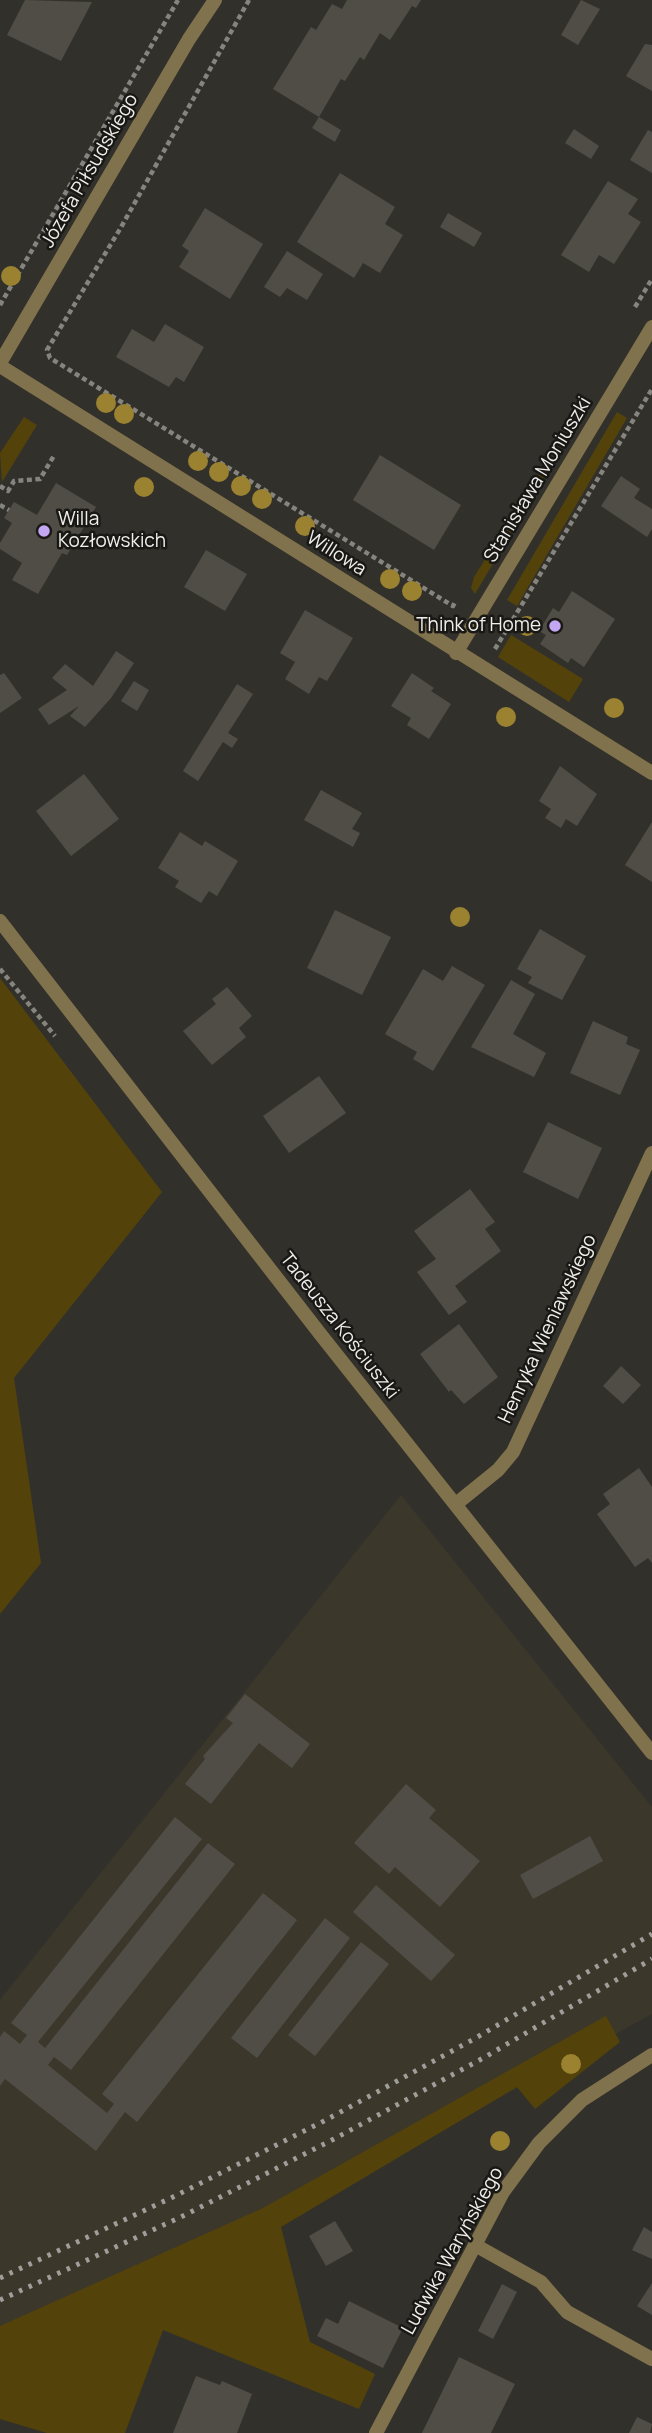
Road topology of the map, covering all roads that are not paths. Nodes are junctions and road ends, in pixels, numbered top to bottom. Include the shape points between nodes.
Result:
1 (215, 0) edge
2 (652, 327) edge
3 (0, 365) edge
4 (456, 653) junction
5 (652, 772) edge
6 (0, 922) edge
7 (652, 1153) edge
8 (456, 1504) junction
9 (652, 1752) edge
10 (652, 2055) edge
11 (475, 2245) junction
12 (652, 2360) edge
13 (376, 2433) edge

1 - 3 street, Józefa Piłsudskiego
2 - 4 street, Stanisława Moniuszki
3 - 4 street, Willowa
4 - 5 street, Willowa
6 - 8 street, Tadeusza Kościuszki
7 - 8 street, Henryka Wieniawskiego via 513,1452
8 - 9 street, Tadeusza Kościuszki
10 - 11 street, Ludwika Waryńskiego via 582,2100 539,2143 503,2192
11 - 12 street via 541,2282 567,2312
11 - 13 street, Ludwika Waryńskiego

